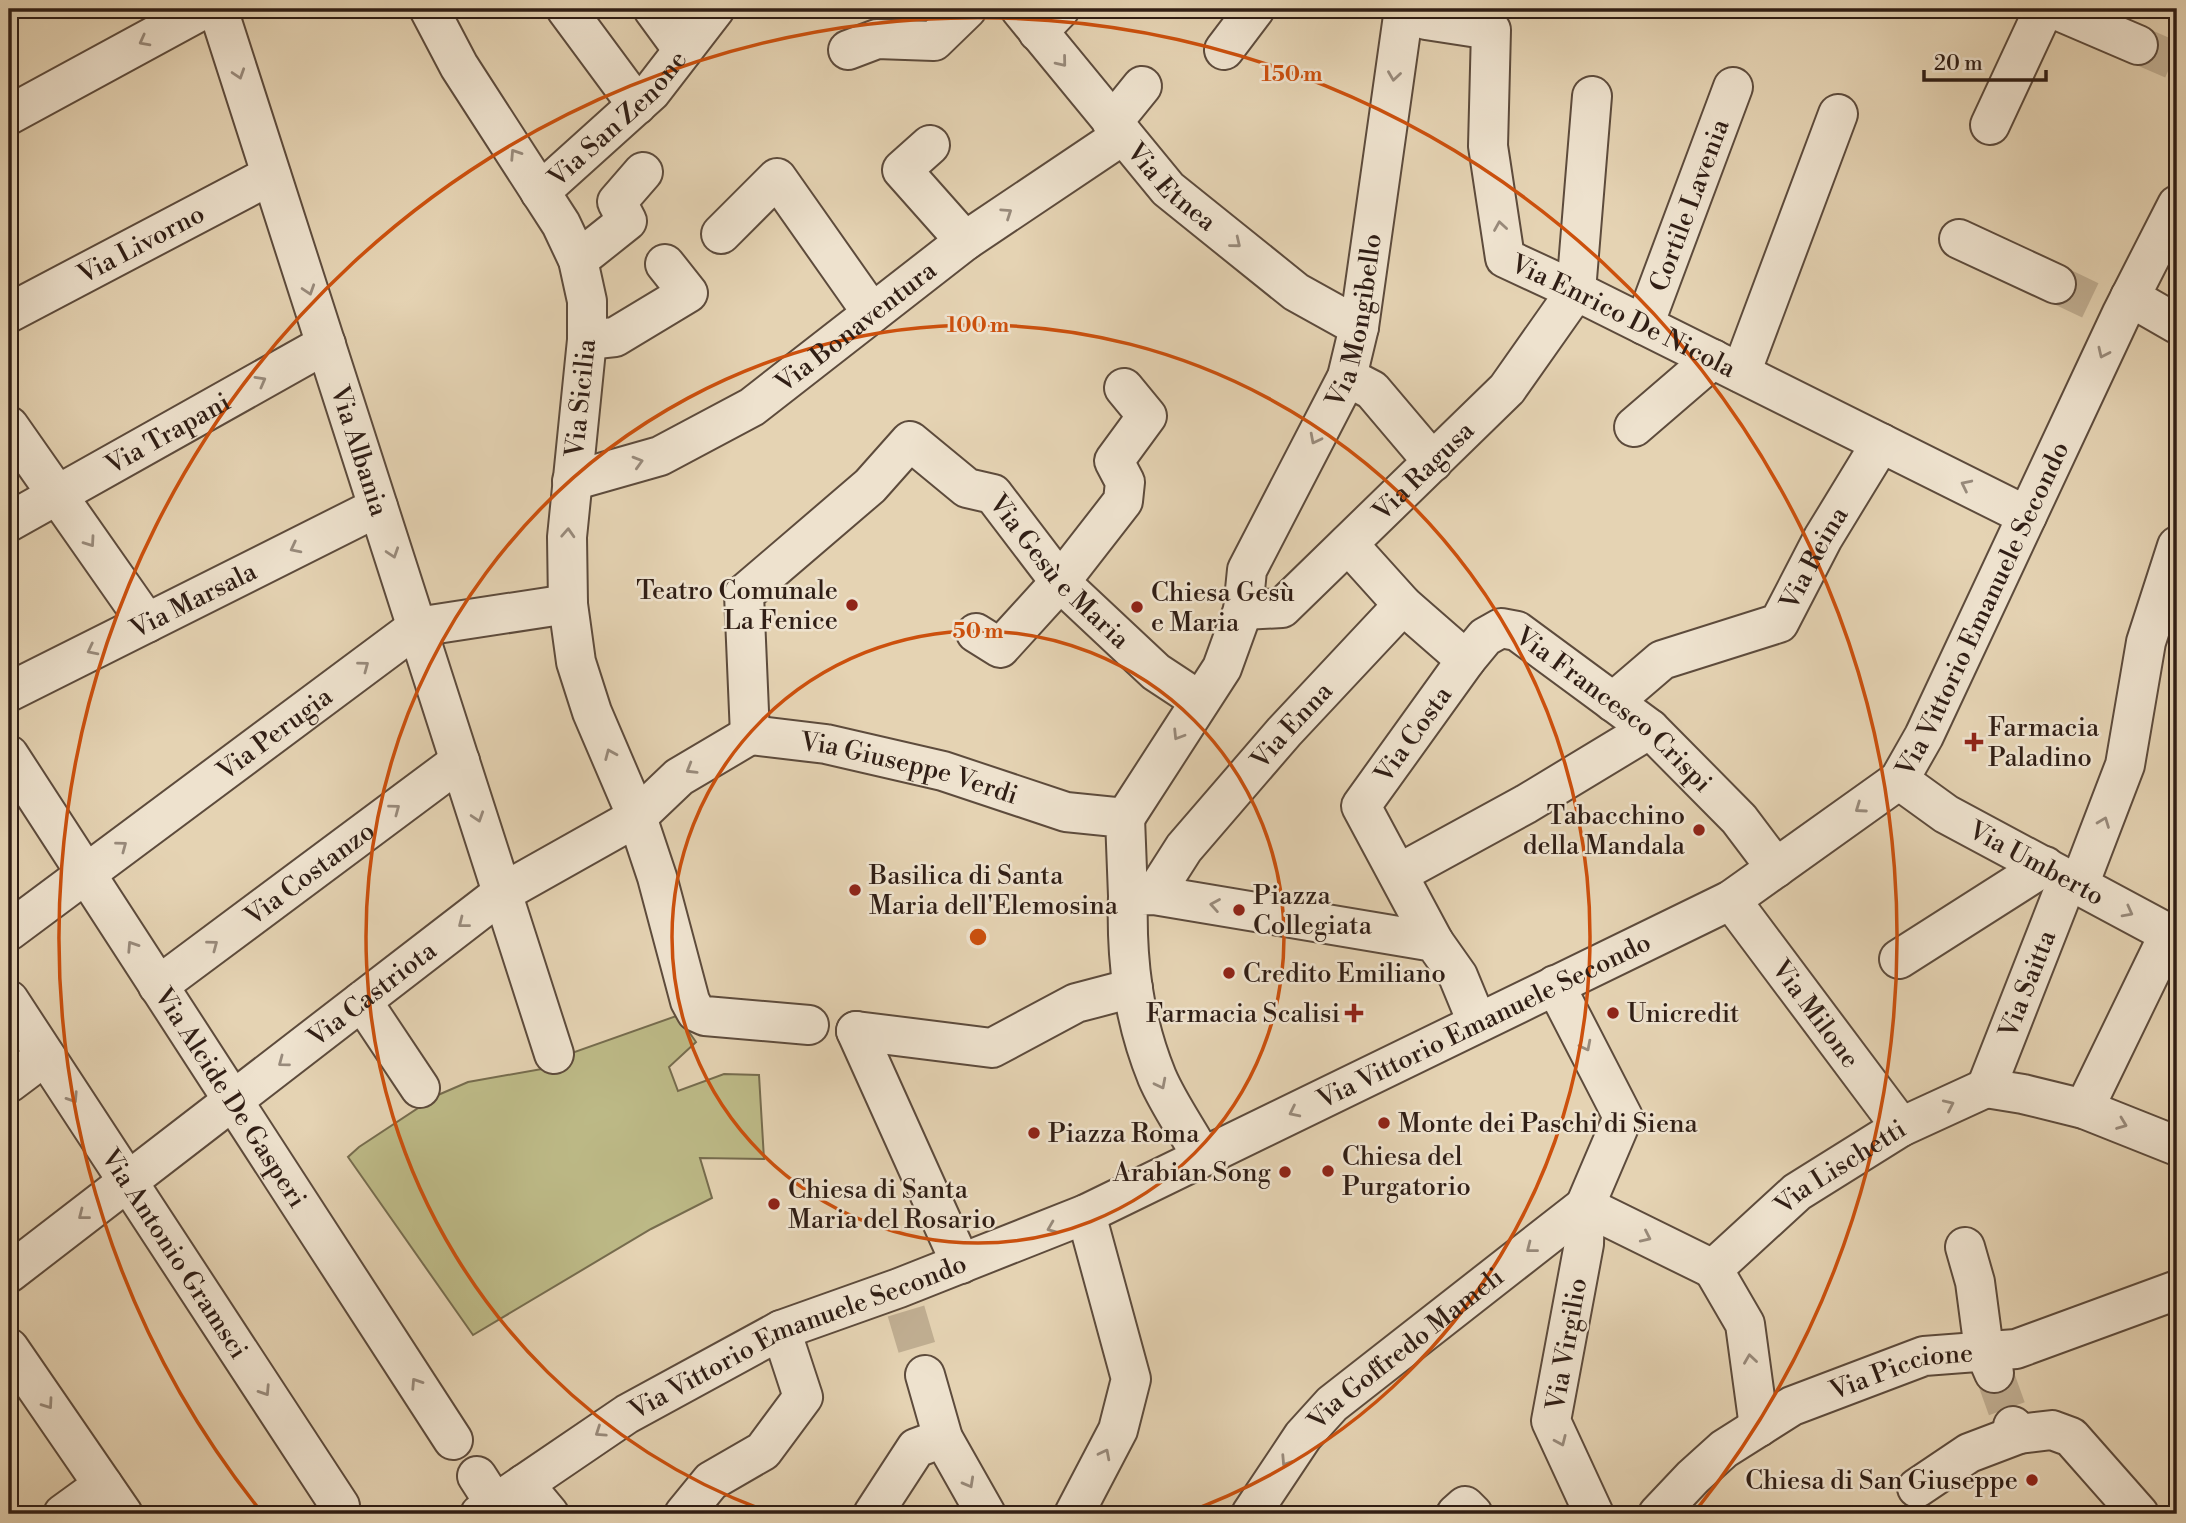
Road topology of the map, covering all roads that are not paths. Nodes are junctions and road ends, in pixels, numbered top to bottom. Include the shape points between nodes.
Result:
1 (204, 9) edge
2 (218, 9) edge
3 (429, 9) edge
4 (566, 9) edge
5 (653, 9) edge
6 (715, 9) edge
7 (967, 9) edge
8 (1255, 9) edge
9 (1402, 9) edge
10 (2044, 9) edge
11 (2054, 9) edge
12 (1039, 17) edge
13 (1492, 19) edge
14 (2138, 45) tunnel mouth
15 (683, 50) junction
16 (848, 50) dead end
17 (1224, 50) dead end
18 (1142, 86) dead end
19 (1733, 87) dead end
20 (1592, 96) dead end
21 (637, 105) junction
22 (11, 109) edge
23 (1838, 114) dead end
24 (1990, 125) dead end
25 (1118, 129) junction
26 (930, 145) dead end
27 (643, 172) dead end
28 (271, 175) junction
29 (540, 192) junction
30 (2177, 205) edge
31 (720, 234) dead end
32 (1959, 240) dead end
33 (965, 241) junction
34 (578, 260) junction
35 (665, 264) dead end
36 (2056, 284) tunnel mouth
37 (1576, 291) junction
38 (2116, 304) junction
39 (9, 313) edge
40 (872, 313) junction
41 (2177, 324) edge
42 (1644, 325) junction
43 (1359, 327) junction
44 (587, 340) junction
45 (326, 344) junction
46 (1727, 366) junction
47 (1347, 377) junction
48 (1125, 388) dead end
49 (9, 426) edge
50 (1634, 427) dead end
51 (1881, 443) junction
52 (1433, 462) junction
53 (572, 481) junction
54 (57, 496) junction
55 (378, 507) junction
56 (2027, 516) junction
57 (9, 522) edge
58 (1348, 544) junction
59 (2177, 546) edge
60 (1060, 582) junction
61 (568, 604) junction
62 (1403, 605) junction
63 (1243, 610) junction
64 (146, 622) junction
65 (417, 627) junction
66 (976, 633) dead end
67 (1466, 660) junction
68 (9, 692) edge
69 (1200, 701) junction
70 (1613, 702) junction
71 (1650, 729) junction
72 (750, 735) junction
73 (9, 755) edge
74 (460, 761) junction
75 (1899, 780) junction
76 (637, 817) junction
77 (1125, 818) junction
78 (1776, 868) junction
79 (1407, 869) junction
80 (86, 874) junction
81 (2064, 877) junction
82 (502, 893) junction
83 (1141, 896) junction
84 (1731, 900) junction
85 (9, 931) edge
86 (2174, 933) edge
87 (1434, 942) junction
88 (1899, 959) dead end
89 (1555, 985) junction
90 (158, 986) junction
91 (1133, 988) junction
92 (9, 1000) edge
93 (362, 1001) junction
94 (1477, 1022) junction
95 (809, 1025) dead end
96 (554, 1054) dead end
97 (45, 1056) junction
98 (9, 1083) edge
99 (421, 1088) dead end
100 (1986, 1088) junction
101 (232, 1101) junction
102 (2084, 1109) junction
103 (1901, 1127) junction
104 (2177, 1146) edge
105 (1202, 1157) junction
106 (128, 1181) junction
107 (1585, 1206) junction
108 (1086, 1214) junction
109 (1965, 1247) dead end
110 (961, 1264) junction
111 (1713, 1269) junction
112 (9, 1273) edge
113 (2177, 1290) edge
114 (781, 1330) junction
115 (9, 1348) edge
116 (1989, 1362) junction
117 (925, 1375) tunnel mouth
118 (1759, 1427) junction
119 (943, 1438) junction
120 (453, 1440) dead end
121 (1917, 1488) dead end
122 (494, 1495) edge
123 (113, 1500) edge
124 (340, 1506) dead end
125 (63, 1514) edge
126 (548, 1514) edge
127 (684, 1514) edge
128 (873, 1514) edge
129 (986, 1514) edge
130 (1074, 1514) edge
131 (1251, 1514) edge
132 (1456, 1514) edge
133 (1473, 1514) edge
134 (1594, 1514) edge
135 (1658, 1514) edge
136 (2139, 1514) edge

1 -> 22 street
2 -> 28 street, Via Albania
29 -> 3 street, Via Sicilia via 459,66
4 - 21 street
5 - 15 street
6 - 15 street, Via San Zenone
7 - 16 street via 934,41 877,39
8 - 17 street
9 - 13 street, Via Enrico De Nicola via 1426,20
9 -> 43 street, Via Mongibello
10 - 24 street
11 - 14 street
12 -> 25 street, Via Etnea
37 -> 13 street, Via Enrico De Nicola via 1505,258 1488,146
15 - 21 street, Via San Zenone
18 - 25 street, Via Bonaventura
19 - 42 street, Cortile Lavenia
20 - 37 street
21 - 29 street, Via San Zenone
23 - 46 street
33 -> 25 street, Via Bonaventura
25 -> 43 street, Via Etnea via 1168,189 1296,292
26 - 33 street via 902,170
27 - 34 street via 617,202 627,220
28 - 39 street, Via Livorno
28 -> 45 street, Via Albania
29 - 34 street, Via Sicilia
30 - 38 street, Via Vittorio Emanuele Secondo
31 - 40 street via 777,178
32 - 36 street
33 - 40 street, Via Bonaventura
34 - 44 street, Via Sicilia via 587,301
35 - 44 street via 688,293 615,337
37 - 42 street, Via Enrico De Nicola
37 - 52 street, Via Ragusa via 1507,389
38 - 41 street
38 -> 56 street, Via Vittorio Emanuele Secondo
53 -> 40 street, Via Bonaventura via 660,456 752,407
42 - 46 street, Via Enrico De Nicola
43 - 47 street, Via Mongibello
44 - 53 street, Via Sicilia
54 -> 45 street, Via Trapani
45 - 55 street, Via Albania
46 - 50 street
46 - 51 street, Via Enrico De Nicola
47 - 52 street via 1372,390
47 -> 63 street, Via Mongibello via 1247,570
48 - 60 street via 1147,416 1114,461 1125,482 1123,501
49 - 54 street
56 -> 51 street, Via Enrico De Nicola
51 - 70 street, Via Reina via 1823,538 1779,623 1662,660
52 - 58 street, Via Ragusa
61 -> 53 street, Via Sicilia
54 - 57 street, Via Trapani
54 -> 64 street
55 -> 64 street, Via Marsala
55 -> 65 street, Via Albania
56 - 75 street, Via Vittorio Emanuele Secondo
58 - 62 street
58 - 63 street, Via Ragusa via 1282,608
81 -> 59 street, Via Saitta via 2126,765 2146,642
60 - 66 street via 999,648
60 - 69 street, Via Gesù e Maria via 1156,671
60 - 72 street, Via Gesù e Maria via 993,494 967,488 910,441 870,486 744,594
61 - 65 street, Via Perugia
76 -> 61 street, Via Sicilia via 592,712 576,662
62 - 67 street
62 - 83 street, Via Enna
63 - 69 street, Via Mongibello via 1222,668
64 -> 68 street, Via Marsala
65 - 74 street, Via Albania
80 -> 65 street, Via Perugia
67 - 70 street, Via Francesco Crispi via 1485,638 1502,628 1517,631
67 - 79 street, Via Costa via 1361,806
69 -> 77 street, Via Mongibello
70 - 71 street, Via Francesco Crispi
71 - 78 street, Via Francesco Crispi via 1739,819
71 - 79 street
72 -> 76 street, Via Castriota via 679,777
72 - 77 street, Via Giuseppe Verdi via 826,744 943,771 1066,812
73 - 80 street, Via Alcide De Gasperi
74 -> 82 street, Via Albania
90 -> 74 street, Via Costanzo
75 -> 78 street, Via Vittorio Emanuele Secondo
75 - 81 street, Via Umberto via 1947,814
76 - 82 street, Via Castriota
76 - 95 street, Via Sicilia via 696,1012
77 - 83 street
78 - 84 street, Via Vittorio Emanuele Secondo
79 - 87 street
80 - 85 street, Via Perugia
90 -> 80 street, Via Alcide De Gasperi
81 -> 86 street, Via Umberto
81 - 88 street
81 - 100 street, Via Saitta
82 -> 93 street, Via Castriota
82 - 96 street, Via Albania
87 -> 83 street
83 - 91 street via 1127,942
84 - 89 street, Via Vittorio Emanuele Secondo
84 - 103 street, Via Milone
86 - 102 street
87 - 94 street via 1458,976
89 - 94 street, Via Vittorio Emanuele Secondo
89 -> 107 street via 1623,1117
90 - 101 street, Via Alcide De Gasperi
91 -> 105 street via 1137,1020 1158,1079
91 - 110 street via 1076,1003 992,1048 856,1031
92 - 97 street, Via Antonio Gramsci
93 - 99 street
93 -> 101 street, Via Castriota
94 -> 105 street, Via Vittorio Emanuele Secondo
97 - 98 street
97 -> 106 street, Via Antonio Gramsci
100 - 102 street
103 -> 100 street, Via Lischetti
101 - 106 street, Via Castriota
120 -> 101 street, Via Alcide De Gasperi
102 -> 104 street
103 - 111 street, Via Lischetti via 1797,1192
105 - 108 street, Via Vittorio Emanuele Secondo
106 -> 112 street, Via Castriota
106 -> 124 street, Via Antonio Gramsci
107 -> 111 street
107 -> 131 street, Via Goffredo Mameli via 1332,1404 1303,1436
107 -> 134 street, Via Virgilio via 1584,1244 1551,1421
108 -> 110 street, Via Vittorio Emanuele Secondo
130 -> 108 street via 1118,1430 1131,1379
109 - 116 street
110 - 114 street, Via Vittorio Emanuele Secondo via 903,1300
118 -> 111 street via 1745,1324
113 - 116 street, Via Piccione
114 -> 122 street, Via Vittorio Emanuele Secondo via 627,1414
114 - 127 street via 803,1397 763,1451 711,1481
115 -> 123 street
116 - 118 street, Via Piccione via 1924,1356 1792,1406
117 - 119 street
118 - 135 street, Via Piccione via 1724,1449
119 - 128 street via 916,1448
119 -> 129 street
121 - 136 street via 1969,1452 2016,1430 2052,1430 2071,1437
122 - 126 street
123 - 125 street
132 - 133 street via 1465,1506

